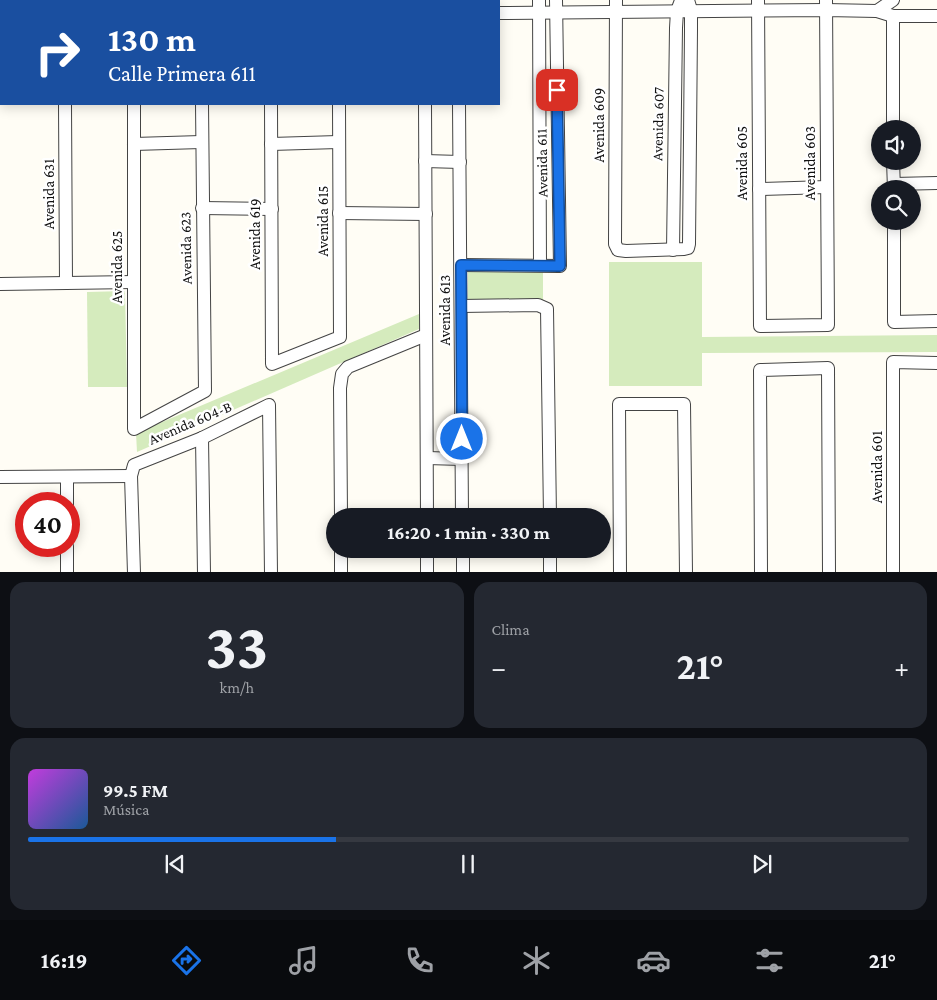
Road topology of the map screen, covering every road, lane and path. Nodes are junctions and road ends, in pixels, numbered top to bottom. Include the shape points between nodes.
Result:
1 (539, 0) edge
2 (893, 0) edge
3 (616, 5) edge
4 (679, 5) edge
5 (689, 5) edge
6 (758, 5) edge
7 (826, 5) edge
8 (556, 6) edge
9 (877, 11) junction
10 (500, 13) edge
11 (538, 13) junction
12 (893, 16) junction
13 (937, 16) edge
14 (64, 105) edge
15 (134, 105) edge
16 (202, 105) edge
17 (271, 105) edge
18 (339, 105) edge
19 (425, 105) edge
20 (459, 105) edge
21 (893, 120) edge
22 (202, 142) junction
23 (338, 142) junction
24 (134, 144) junction
25 (271, 144) junction
26 (426, 161) junction
27 (460, 162) junction
28 (937, 183) edge
29 (921, 184) edge
30 (827, 187) junction
31 (759, 189) junction
32 (202, 208) junction
33 (272, 209) junction
34 (339, 213) junction
35 (426, 214) junction
36 (894, 230) edge
37 (673, 250) junction
38 (461, 265) junction
39 (540, 265) junction
40 (133, 282) junction
41 (66, 283) junction
42 (0, 284) edge
43 (461, 306) junction
44 (937, 321) edge
45 (760, 326) joint
46 (426, 335) junction
47 (340, 337) joint
48 (937, 363) edge
49 (205, 391) joint
50 (134, 429) joint
51 (202, 438) junction
52 (427, 458) junction
53 (462, 459) junction
54 (132, 476) junction
55 (0, 477) edge
56 (67, 477) junction
57 (67, 492) edge
58 (341, 508) edge
59 (427, 508) edge
60 (462, 508) edge
61 (550, 508) edge
62 (67, 557) edge
63 (341, 558) edge
64 (427, 558) edge
65 (463, 558) edge
66 (550, 558) edge
67 (67, 572) edge
68 (134, 572) edge
69 (204, 572) edge
70 (271, 572) edge
71 (341, 572) edge
72 (427, 572) edge
73 (463, 572) edge
74 (550, 572) edge
75 (620, 572) edge
76 (686, 572) edge
77 (761, 572) edge
78 (829, 572) edge
79 (893, 572) edge

1 - 11 street, Avenida 611
2 - 9 street
3 - 4 street
3 - 8 street
3 - 37 street, Avenida 609 via 615,244 618,250
4 - 5 street
4 - 37 street, Avenida 607
5 - 6 street
5 - 37 street via 688,248
6 - 7 street
6 - 31 street, Avenida 605
7 - 9 street
7 - 30 street, Avenida 603
8 - 11 street
8 - 39 street, Avenida 611 via 560,266
9 - 12 street
10 - 11 street
11 - 39 street, Avenida 611
12 - 13 street
12 - 21 street
14 - 41 street, Avenida 631
15 - 24 street, Avenida 625
16 - 22 street, Avenida 623
17 - 25 street, Avenida 619
18 - 23 street, Avenida 615
19 - 26 street, Avenida 613
20 - 27 street, Avenida 613
22 - 24 street
22 - 32 street, Avenida 623
23 - 25 street
23 - 34 street, Avenida 615
24 - 40 street, Avenida 625
25 - 33 street, Avenida 619
26 - 27 street
26 - 35 street, Avenida 613
27 - 38 street, Avenida 613
28 - 29 street
30 - 31 street
30 - 45 street, Avenida 603 via 828,325
31 - 45 street, Avenida 605
32 - 33 street
32 - 49 street, Avenida 623
33 - 47 street, Avenida 619 via 272,364
34 - 35 street
34 - 47 street, Avenida 615
35 - 46 street, Avenida 613
36 - 44 street via 894,322
38 - 39 street
38 - 43 street, Avenida 613
40 - 41 street
40 - 50 street, Avenida 625
41 - 42 street
43 - 53 street, Avenida 613
43 - 61 street via 538,305 546,309
46 - 52 street, Avenida 613
46 - 58 street via 348,367 342,374
48 - 79 street, Avenida 601 via 893,362
49 - 50 street, Avenida 604-B
51 - 54 street, Avenida 604-B via 134,465
51 - 69 street
51 - 70 street, Avenida 604-B via 269,405
52 - 53 street
52 - 59 street, Avenida 613
53 - 60 street, Avenida 613
54 - 56 street
54 - 68 street
55 - 56 street
56 - 57 street
62 - 67 street
63 - 71 street
64 - 72 street
65 - 73 street
66 - 74 street
75 - 76 street via 619,404 684,404
77 - 78 street via 760,370 828,368

